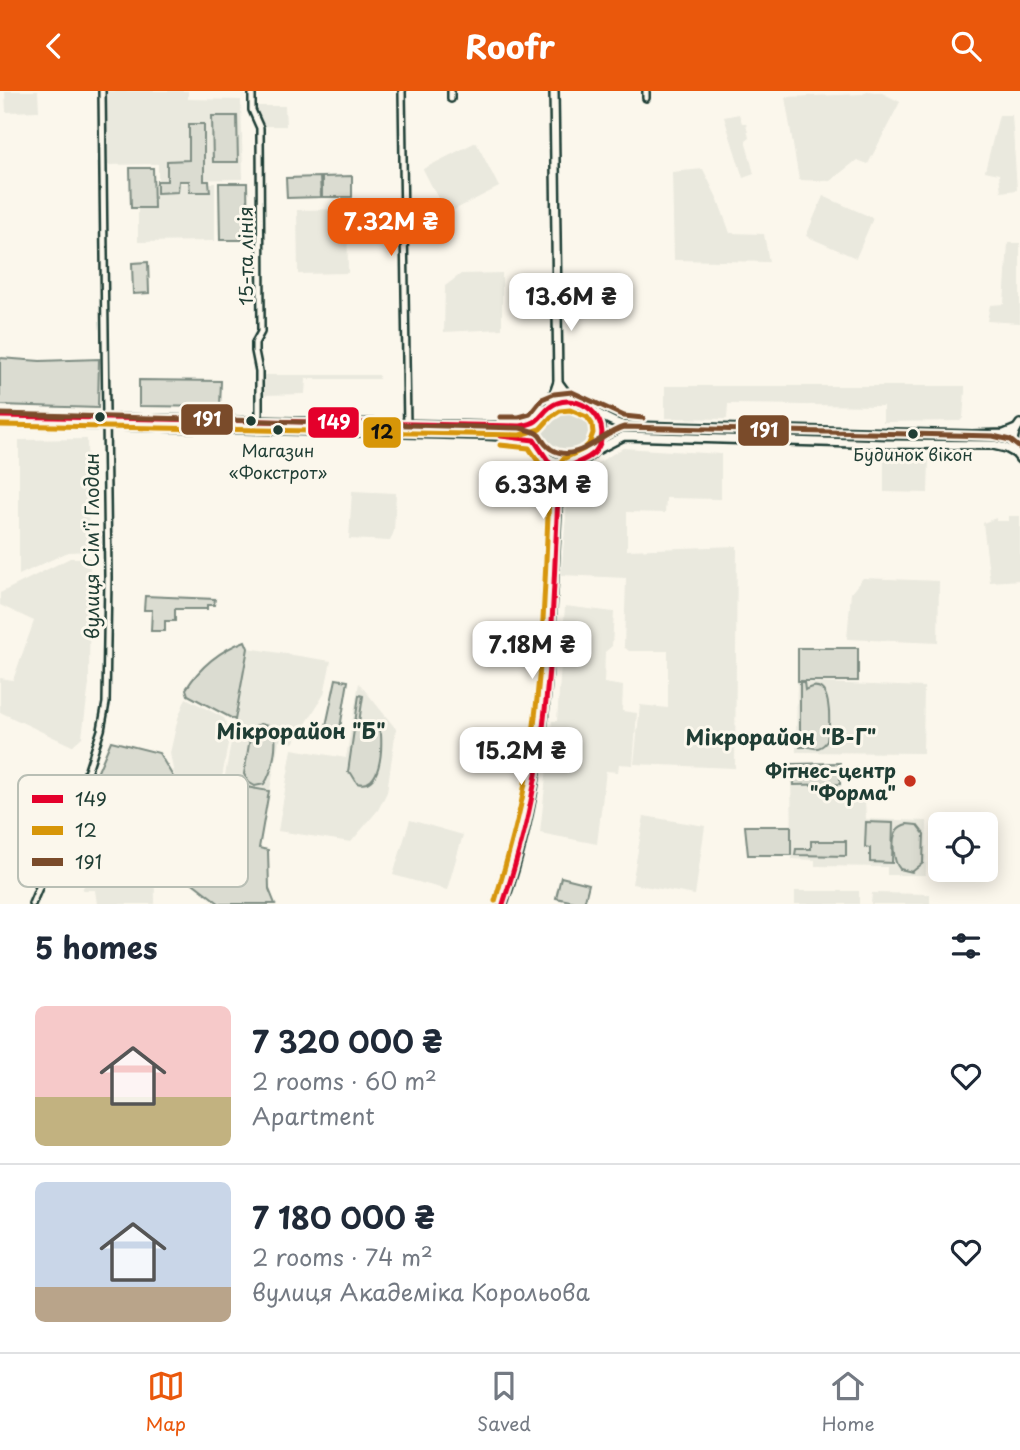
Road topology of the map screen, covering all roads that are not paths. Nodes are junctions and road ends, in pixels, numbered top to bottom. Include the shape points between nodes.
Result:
1 (102, 91) edge
2 (252, 91) edge
3 (402, 91) edge
4 (451, 91) edge
5 (554, 91) edge
6 (451, 99) dead end
7 (558, 382) junction
8 (572, 401) junction
9 (550, 405) junction
10 (594, 412) junction
11 (0, 416) edge
12 (259, 421) junction
13 (105, 422) junction
14 (535, 422) junction
15 (0, 423) edge
16 (407, 424) junction
17 (1018, 426) edge
18 (259, 430) junction
19 (407, 434) junction
20 (534, 440) junction
21 (596, 450) junction
22 (1018, 456) edge
23 (548, 458) junction
24 (575, 463) junction
25 (559, 477) junction
26 (86, 775) edge
27 (40, 887) edge
28 (33, 904) edge
29 (503, 904) edge

1 - 13 street, вулиця Сім'ї Глодан
2 - 12 street, 15-та лінія via 260,126 261,332 255,351
3 - 16 street
4 - 6 street
5 - 7 main road
7 - 8 main road
7 - 9 main road
8 - 9 main road
8 - 10 main road
9 - 14 main road
10 - 17 main road via 627,426 972,435 1004,434
10 - 21 main road via 602,424
11 - 13 main road
12 - 13 main road
12 - 16 main road
12 - 18 main road
13 - 15 main road
13 - 18 main road
13 - 26 street, вулиця Сім'ї Глодан via 106,703
14 - 16 main road via 520,426
14 - 20 main road
16 - 19 street
17 - 22 main road via 1013,443
18 - 19 main road
19 - 20 main road
20 - 23 main road
21 - 22 main road via 624,436 995,445
21 - 24 main road
23 - 24 main road
23 - 25 main road
24 - 25 main road
25 - 29 main road via 538,768
27 - 28 street, вулиця Сім'ї Глодан

